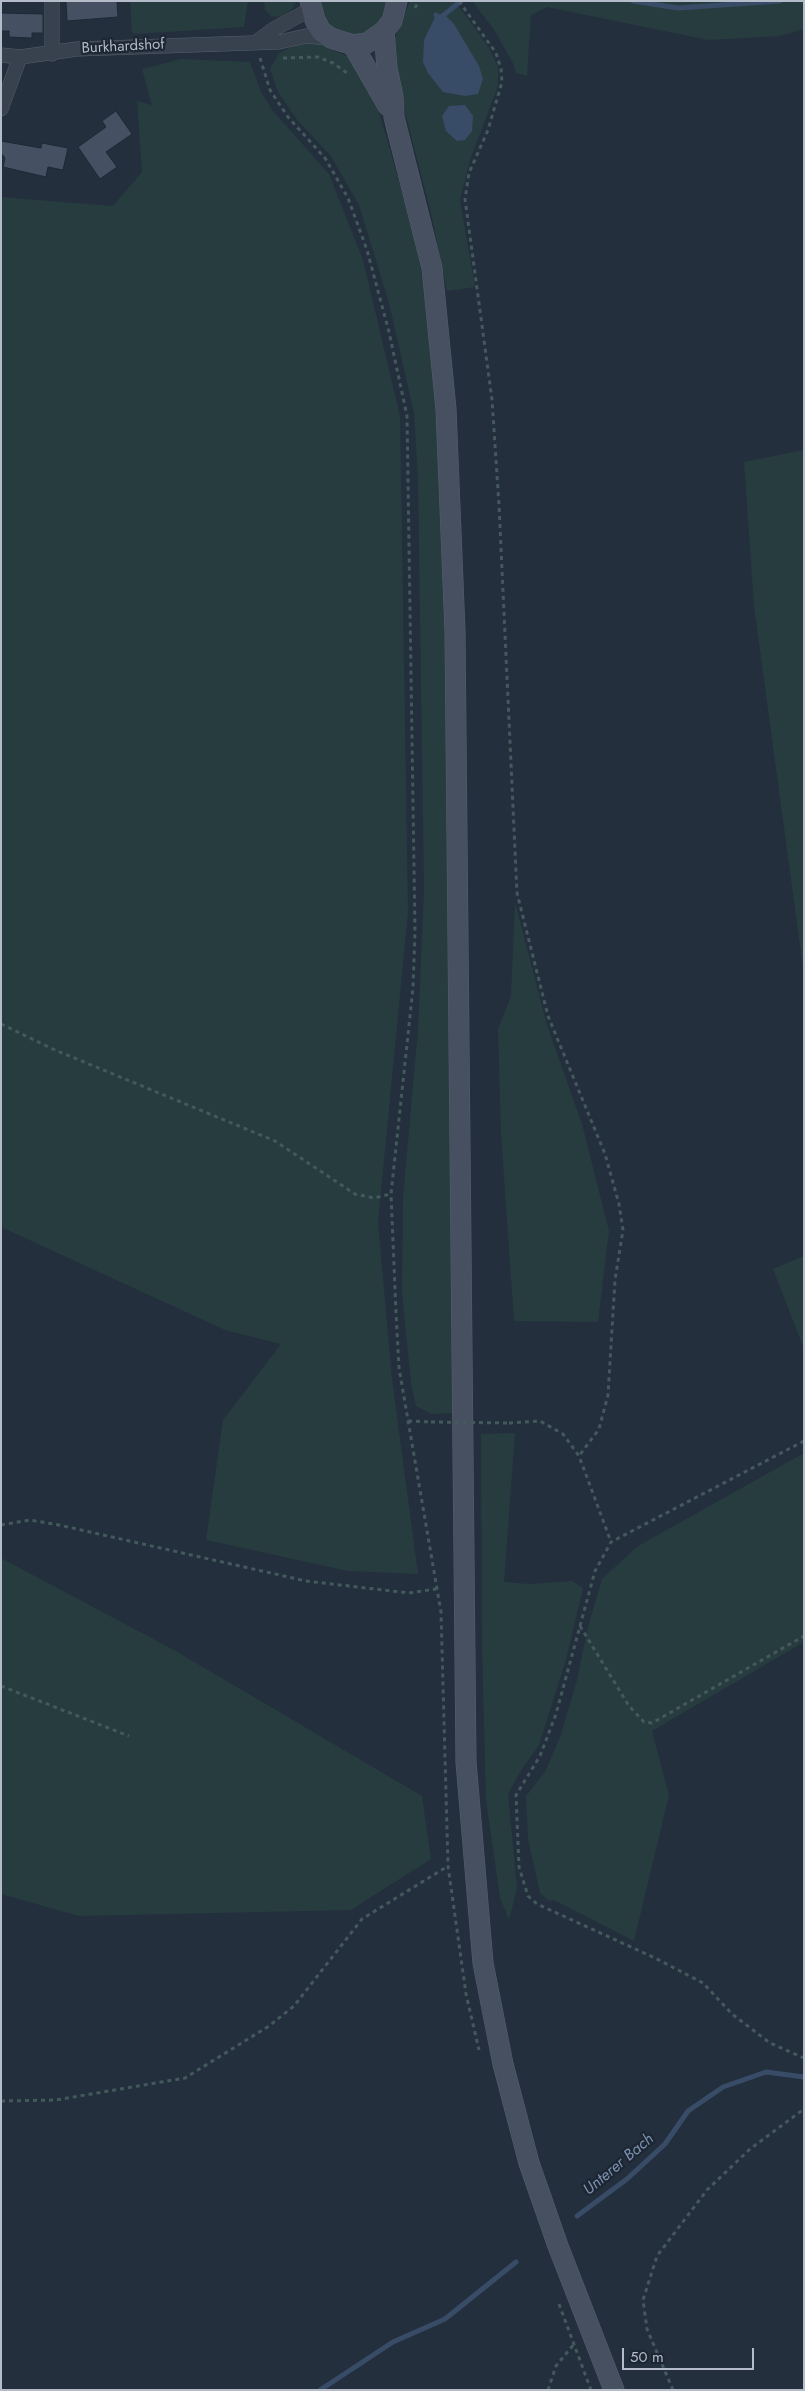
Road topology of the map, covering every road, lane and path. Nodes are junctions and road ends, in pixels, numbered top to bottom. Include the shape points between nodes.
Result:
1 (52, 1) edge
2 (396, 1) edge
3 (459, 1) edge
4 (310, 5) edge
5 (384, 32) junction
6 (331, 38) junction
7 (255, 43) junction
8 (353, 45) junction
9 (52, 54) junction
10 (1, 55) edge
11 (20, 57) junction
12 (1, 109) edge
13 (394, 117) junction
14 (1, 1024) edge
15 (391, 1194) junction
16 (804, 1441) edge
17 (579, 1456) junction
18 (1, 1525) edge
19 (611, 1542) junction
20 (436, 1589) dead end
21 (580, 1626) junction
22 (804, 1636) edge
23 (1, 1686) edge
24 (128, 1736) dead end
25 (448, 1866) dead end
26 (804, 2058) edge
27 (1, 2101) edge
28 (804, 2109) edge
29 (574, 2344) dead end
30 (548, 2390) edge
31 (614, 2390) edge
32 (673, 2390) edge

1 - 9 street
2 - 5 main road via 392,21
3 - 17 path via 496,52 502,82 488,130 469,173 466,199 492,409 517,893 548,1016 605,1154 623,1230 615,1280 608,1395 599,1429
4 - 6 main road via 321,31
4 - 7 street
5 - 8 main road via 367,43
5 - 13 main road
6 - 7 street, Burkhardshof via 306,36
6 - 8 main road
7 - 9 street, Burkhardshof via 77,49
7 - 15 path via 270,90 288,117 325,158 348,198 367,250 407,416 415,932 413,988
8 - 13 main road
9 - 11 street, Burkhardshof
10 - 11 street, Burkhardshof
11 - 12 street
13 - 31 main road via 432,268 446,408 455,631 466,1762 483,1963 503,2064 530,2163 558,2246
14 - 15 path via 55,1050 275,1141 355,1194 374,1198
15 - 17 path, bridge via 398,1368 408,1421 540,1421 563,1434
16 - 19 path
17 - 19 path
18 - 20 path via 30,1520 59,1525 306,1581 410,1593
19 - 21 path via 595,1571
21 - 22 path via 629,1706 644,1722 652,1723
21 - 26 path via 556,1714 540,1756 516,1794 519,1867 528,1896 537,1904 703,1983 732,2014 770,2043
23 - 24 path
25 - 27 path via 362,1919 294,2006 269,2026 185,2078 56,2100
28 - 32 path via 750,2148 707,2190 658,2256 644,2300 647,2329
29 - 30 path via 556,2366

